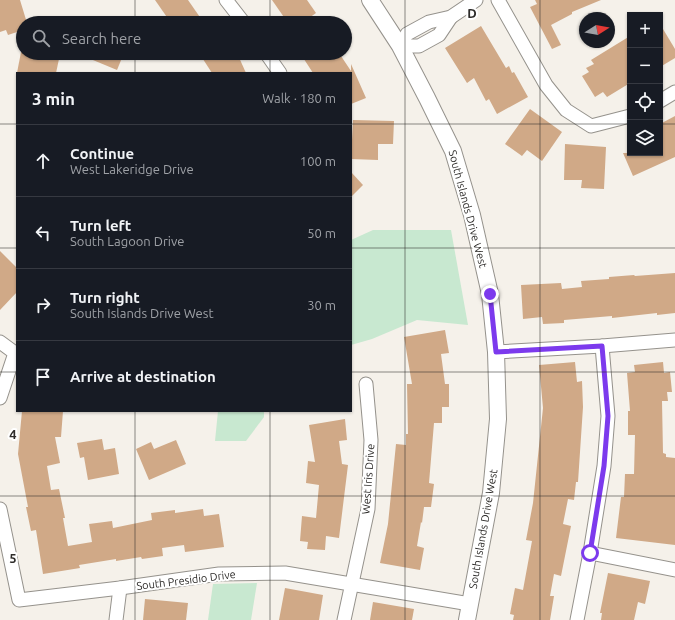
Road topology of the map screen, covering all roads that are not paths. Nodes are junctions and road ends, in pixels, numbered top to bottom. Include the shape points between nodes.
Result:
1 (226, 0) edge
2 (370, 0) edge
3 (476, 0) edge
4 (498, 0) edge
5 (239, 16) edge
6 (400, 46) junction
7 (271, 60) edge
8 (279, 72) edge
9 (675, 92) edge
10 (663, 99) edge
11 (627, 117) edge
12 (675, 340) edge
13 (0, 342) edge
14 (602, 346) junction
15 (16, 352) edge
16 (496, 352) junction
17 (366, 384) dead end
18 (0, 398) edge
19 (0, 509) edge
20 (590, 553) junction
21 (675, 570) edge
22 (351, 583) junction
23 (120, 588) junction
24 (470, 604) junction
25 (116, 620) edge
26 (344, 620) edge
27 (467, 620) edge
28 (576, 620) edge

1 - 5 street
2 - 6 street, South Islands Drive West
3 - 6 street via 450,17 439,35 419,46
4 - 11 street via 546,85 566,110 591,126
6 - 16 street, South Islands Drive West via 452,151 472,215 490,294
7 - 8 street
9 - 10 street
12 - 14 street
13 - 15 street
14 - 16 street
14 - 20 street via 608,416 604,466
15 - 18 street
16 - 24 street, South Islands Drive West via 498,419 491,493
17 - 22 street, West Iris Drive via 371,440 368,509
19 - 23 street, South Presidio Drive via 19,600
20 - 21 street
20 - 28 street
22 - 23 street, South Presidio Drive via 285,573 219,574
22 - 24 street, South Presidio Drive
22 - 26 street, West Iris Drive
23 - 25 street
24 - 27 street, South Islands Drive West

